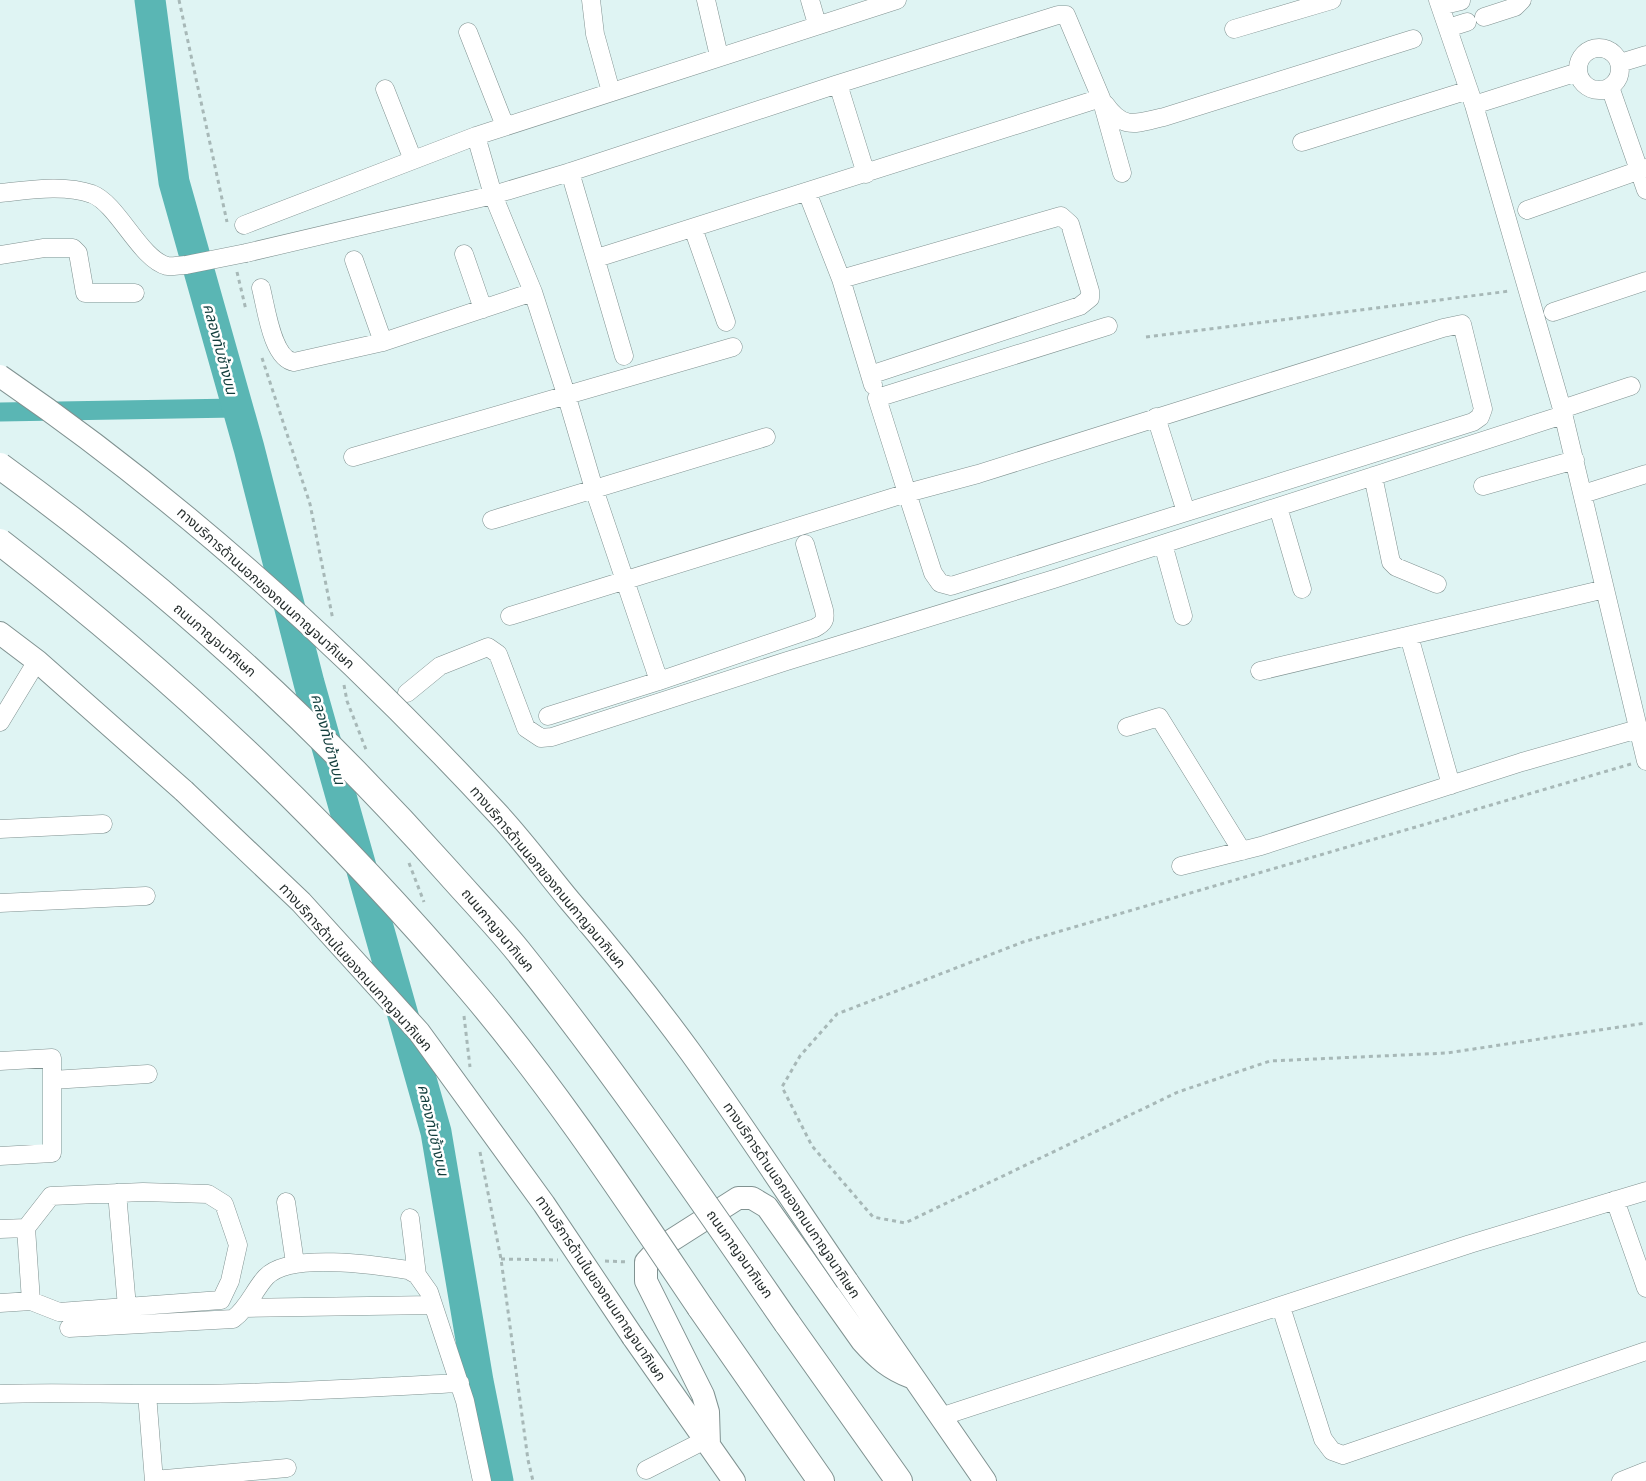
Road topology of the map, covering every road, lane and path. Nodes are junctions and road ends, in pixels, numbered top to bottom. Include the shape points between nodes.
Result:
1 (179, 0) edge
2 (591, 0) edge
3 (706, 0) edge
4 (810, 0) edge
5 (897, 0) edge
6 (1332, 0) edge
7 (1522, 0) edge
8 (1461, 1) edge
9 (1439, 3) edge
10 (817, 24) junction
11 (1448, 28) junction
12 (1234, 29) dead end
13 (468, 32) dead end
14 (1413, 39) dead end
15 (1646, 55) edge
16 (719, 56) junction
17 (1620, 64) junction
18 (1578, 72) junction
19 (838, 84) junction
20 (1610, 88) junction
21 (385, 90) dead end
22 (611, 92) junction
23 (1471, 97) junction
24 (1101, 98) junction
25 (505, 126) junction
26 (476, 136) junction
27 (1302, 142) dead end
28 (413, 160) junction
29 (1643, 169) edge
30 (570, 172) junction
31 (1122, 173) dead end
32 (866, 174) junction
33 (1646, 190) edge
34 (807, 192) junction
35 (0, 193) edge
36 (493, 194) junction
37 (1527, 210) dead end
38 (237, 228) joint
39 (693, 228) junction
40 (464, 254) dead end
41 (0, 255) edge
42 (596, 258) junction
43 (354, 260) dead end
44 (236, 269) dead end
45 (841, 279) junction
46 (1646, 281) edge
47 (261, 288) dead end
48 (1528, 288) junction
49 (532, 292) junction
50 (134, 293) dead end
51 (482, 309) junction
52 (1552, 312) dead end
53 (249, 317) dead end
54 (726, 322) dead end
55 (1108, 326) dead end
56 (1146, 337) dead end
57 (383, 342) junction
58 (734, 347) dead end
59 (261, 354) dead end
60 (624, 356) dead end
61 (870, 375) junction
62 (0, 376) edge
63 (1631, 386) dead end
64 (566, 394) junction
65 (878, 398) junction
66 (1563, 412) junction
67 (1156, 417) junction
68 (766, 437) dead end
69 (353, 457) dead end
70 (1575, 460) junction
71 (0, 466) edge
72 (1646, 474) edge
73 (1373, 476) junction
74 (1483, 486) dead end
75 (594, 489) junction
76 (907, 492) junction
77 (1583, 494) junction
78 (1278, 507) junction
79 (1186, 512) junction
80 (492, 520) dead end
81 (0, 542) edge
82 (805, 544) dead end
83 (1163, 544) junction
84 (625, 579) junction
85 (1437, 584) dead end
86 (1302, 589) dead end
87 (1605, 589) junction
88 (510, 616) dead end
89 (1183, 616) dead end
90 (334, 625) dead end
91 (0, 633) edge
92 (1409, 636) junction
93 (37, 661) junction
94 (1260, 671) dead end
95 (659, 680) junction
96 (344, 682) dead end
97 (407, 693) dead end
98 (548, 716) dead end
99 (0, 722) edge
100 (1127, 727) dead end
101 (1638, 729) junction
102 (368, 756) dead end
103 (1646, 760) edge
104 (1451, 785) junction
105 (103, 824) dead end
106 (0, 829) edge
107 (1242, 851) junction
108 (407, 858) dead end
109 (1181, 866) dead end
110 (146, 896) dead end
111 (0, 903) edge
112 (424, 904) dead end
113 (464, 1014) dead end
114 (1646, 1023) edge
115 (0, 1061) edge
116 (470, 1071) dead end
117 (148, 1074) dead end
118 (52, 1080) junction
119 (479, 1147) dead end
120 (0, 1156) edge
121 (1646, 1191) edge
122 (117, 1193) junction
123 (1615, 1200) junction
124 (286, 1202) dead end
125 (410, 1218) dead end
126 (26, 1228) junction
127 (0, 1229) edge
128 (294, 1263) junction
129 (417, 1274) junction
130 (1646, 1288) edge
131 (31, 1301) junction
132 (0, 1302) edge
133 (433, 1305) junction
134 (127, 1307) junction
135 (1281, 1307) junction
136 (245, 1308) junction
137 (69, 1328) dead end
138 (1646, 1351) edge
139 (911, 1377) junction
140 (460, 1383) junction
141 (0, 1394) edge
142 (147, 1394) junction
143 (940, 1417) junction
144 (707, 1442) junction
145 (287, 1468) dead end
146 (646, 1470) dead end
147 (1646, 1471) edge
148 (154, 1480) edge
149 (482, 1481) edge
150 (533, 1481) edge
151 (734, 1481) edge
152 (821, 1481) edge
153 (899, 1481) edge
154 (985, 1481) edge
155 (1622, 1481) edge

1 - 38 path
2 - 22 street via 595,34
3 - 16 street
4 - 10 street
5 - 10 street
6 - 12 street
7 - 11 street via 1515,7
8 - 9 street
9 - 11 street
10 - 16 street
11 - 23 street
13 - 25 street
14 - 24 street via 1138,122 1126,123 1116,119
15 - 17 street
16 - 22 street
17 - 18 street via 1612,52 1599,47 1585,53
17 - 20 street via 1619,77
18 - 20 street via 1590,88
18 - 23 street
19 - 24 street via 1064,14
19 - 30 street
19 - 32 street
20 - 29 street
21 - 28 street
22 - 25 street
23 - 27 street
23 - 48 street
24 - 31 street
24 - 32 street
25 - 26 street
26 - 28 street
26 - 36 street
28 - 38 street
29 - 33 street
29 - 37 street
30 - 36 street
30 - 42 street
32 - 34 street
34 - 39 street
34 - 45 street
35 - 36 street, bridge via 55,189 93,195 166,266 246,253
36 - 49 street
39 - 42 street
39 - 54 street
40 - 51 street
41 - 50 street via 44,248 73,248 78,253 86,292
42 - 60 street
43 - 57 street
44 - 53 path
45 - 61 street
45 - 61 street via 1061,216 1070,224 1090,291 1090,298 1080,306
46 - 52 street
47 - 57 street via 277,349 288,362
48 - 56 path
48 - 66 street
49 - 51 street
49 - 64 street
51 - 57 street
55 - 65 street
58 - 64 street
59 - 90 path via 310,504
61 - 65 street
62 - 139 main road, ทางบริการด้านนอกของถนนกาญจนาภิเษก, bridge via 76,427 278,594 364,675 500,816 691,1052
63 - 66 street
64 - 69 street
64 - 75 street
65 - 76 street
66 - 70 street
66 - 73 street
67 - 76 street via 978,474
67 - 79 street
67 - 79 street via 1462,324 1483,409 1473,422
68 - 75 street
70 - 74 street
70 - 77 street
71 - 153 highway, ถนนกาญจนาภิเษก, bridge via 89,533 216,639 341,757 517,950 646,1118
72 - 77 street
73 - 78 street
73 - 85 street via 1391,562
75 - 80 street
75 - 84 street
76 - 79 street via 933,573 940,583 951,586
76 - 84 street
77 - 87 street
78 - 83 street
78 - 86 street
81 - 152 highway, bridge via 176,685 298,801 356,860 471,990 598,1156
82 - 95 street via 826,618 822,624
83 - 89 street
83 - 97 street via 552,737 541,738 526,728 498,654 488,647 440,666
84 - 88 street
84 - 95 street
87 - 92 street
87 - 101 street
91 - 93 main road, ทางบริการด้านในของถนนกาญจนาภิเษก
92 - 94 street
92 - 104 street
93 - 99 street
93 - 144 main road, ทางบริการด้านในของถนนกาญจนาภิเษก, bridge via 301,902 419,1032 544,1204
95 - 98 street
96 - 102 path via 347,701
100 - 107 street via 1159,717
101 - 103 street
101 - 104 street
103 - 114 path via 1023,942 837,1014 800,1056 782,1087 812,1146 866,1210 873,1217 905,1222 1178,1092 1270,1062 1447,1053
104 - 107 street
105 - 106 street
107 - 109 street
108 - 112 path
110 - 111 street
113 - 116 path
115 - 118 street via 52,1058
117 - 118 street
118 - 120 street via 52,1153
119 - 150 path via 501,1258
121 - 123 street
122 - 126 street via 51,1196
122 - 134 street
122 - 134 street via 208,1194 224,1204 238,1245 230,1281 221,1300
123 - 130 street
123 - 135 street
124 - 128 street
125 - 129 street
126 - 127 street
126 - 131 street
128 - 129 street via 392,1268
128 - 136 street via 266,1277
129 - 133 street
131 - 132 street
131 - 134 street via 60,1312
133 - 136 street
133 - 140 street
135 - 138 street via 1323,1439 1332,1451 1343,1455
135 - 143 street
136 - 137 street via 233,1319 226,1320
139 - 143 main road, ทางบริการด้านนอกของถนนกาญจนาภิเษก
139 - 144 main road via 892,1370 862,1341 767,1207 752,1198 738,1198 658,1249 646,1262 646,1281 703,1395 708,1412
140 - 142 street via 282,1392
140 - 149 street
141 - 142 street
142 - 148 street
143 - 154 main road, ทางบริการด้านนอกของถนนกาญจนาภิเษก
144 - 146 street
144 - 151 main road, ทางบริการด้านในของถนนกาญจนาภิเษก
145 - 148 street
147 - 155 street

